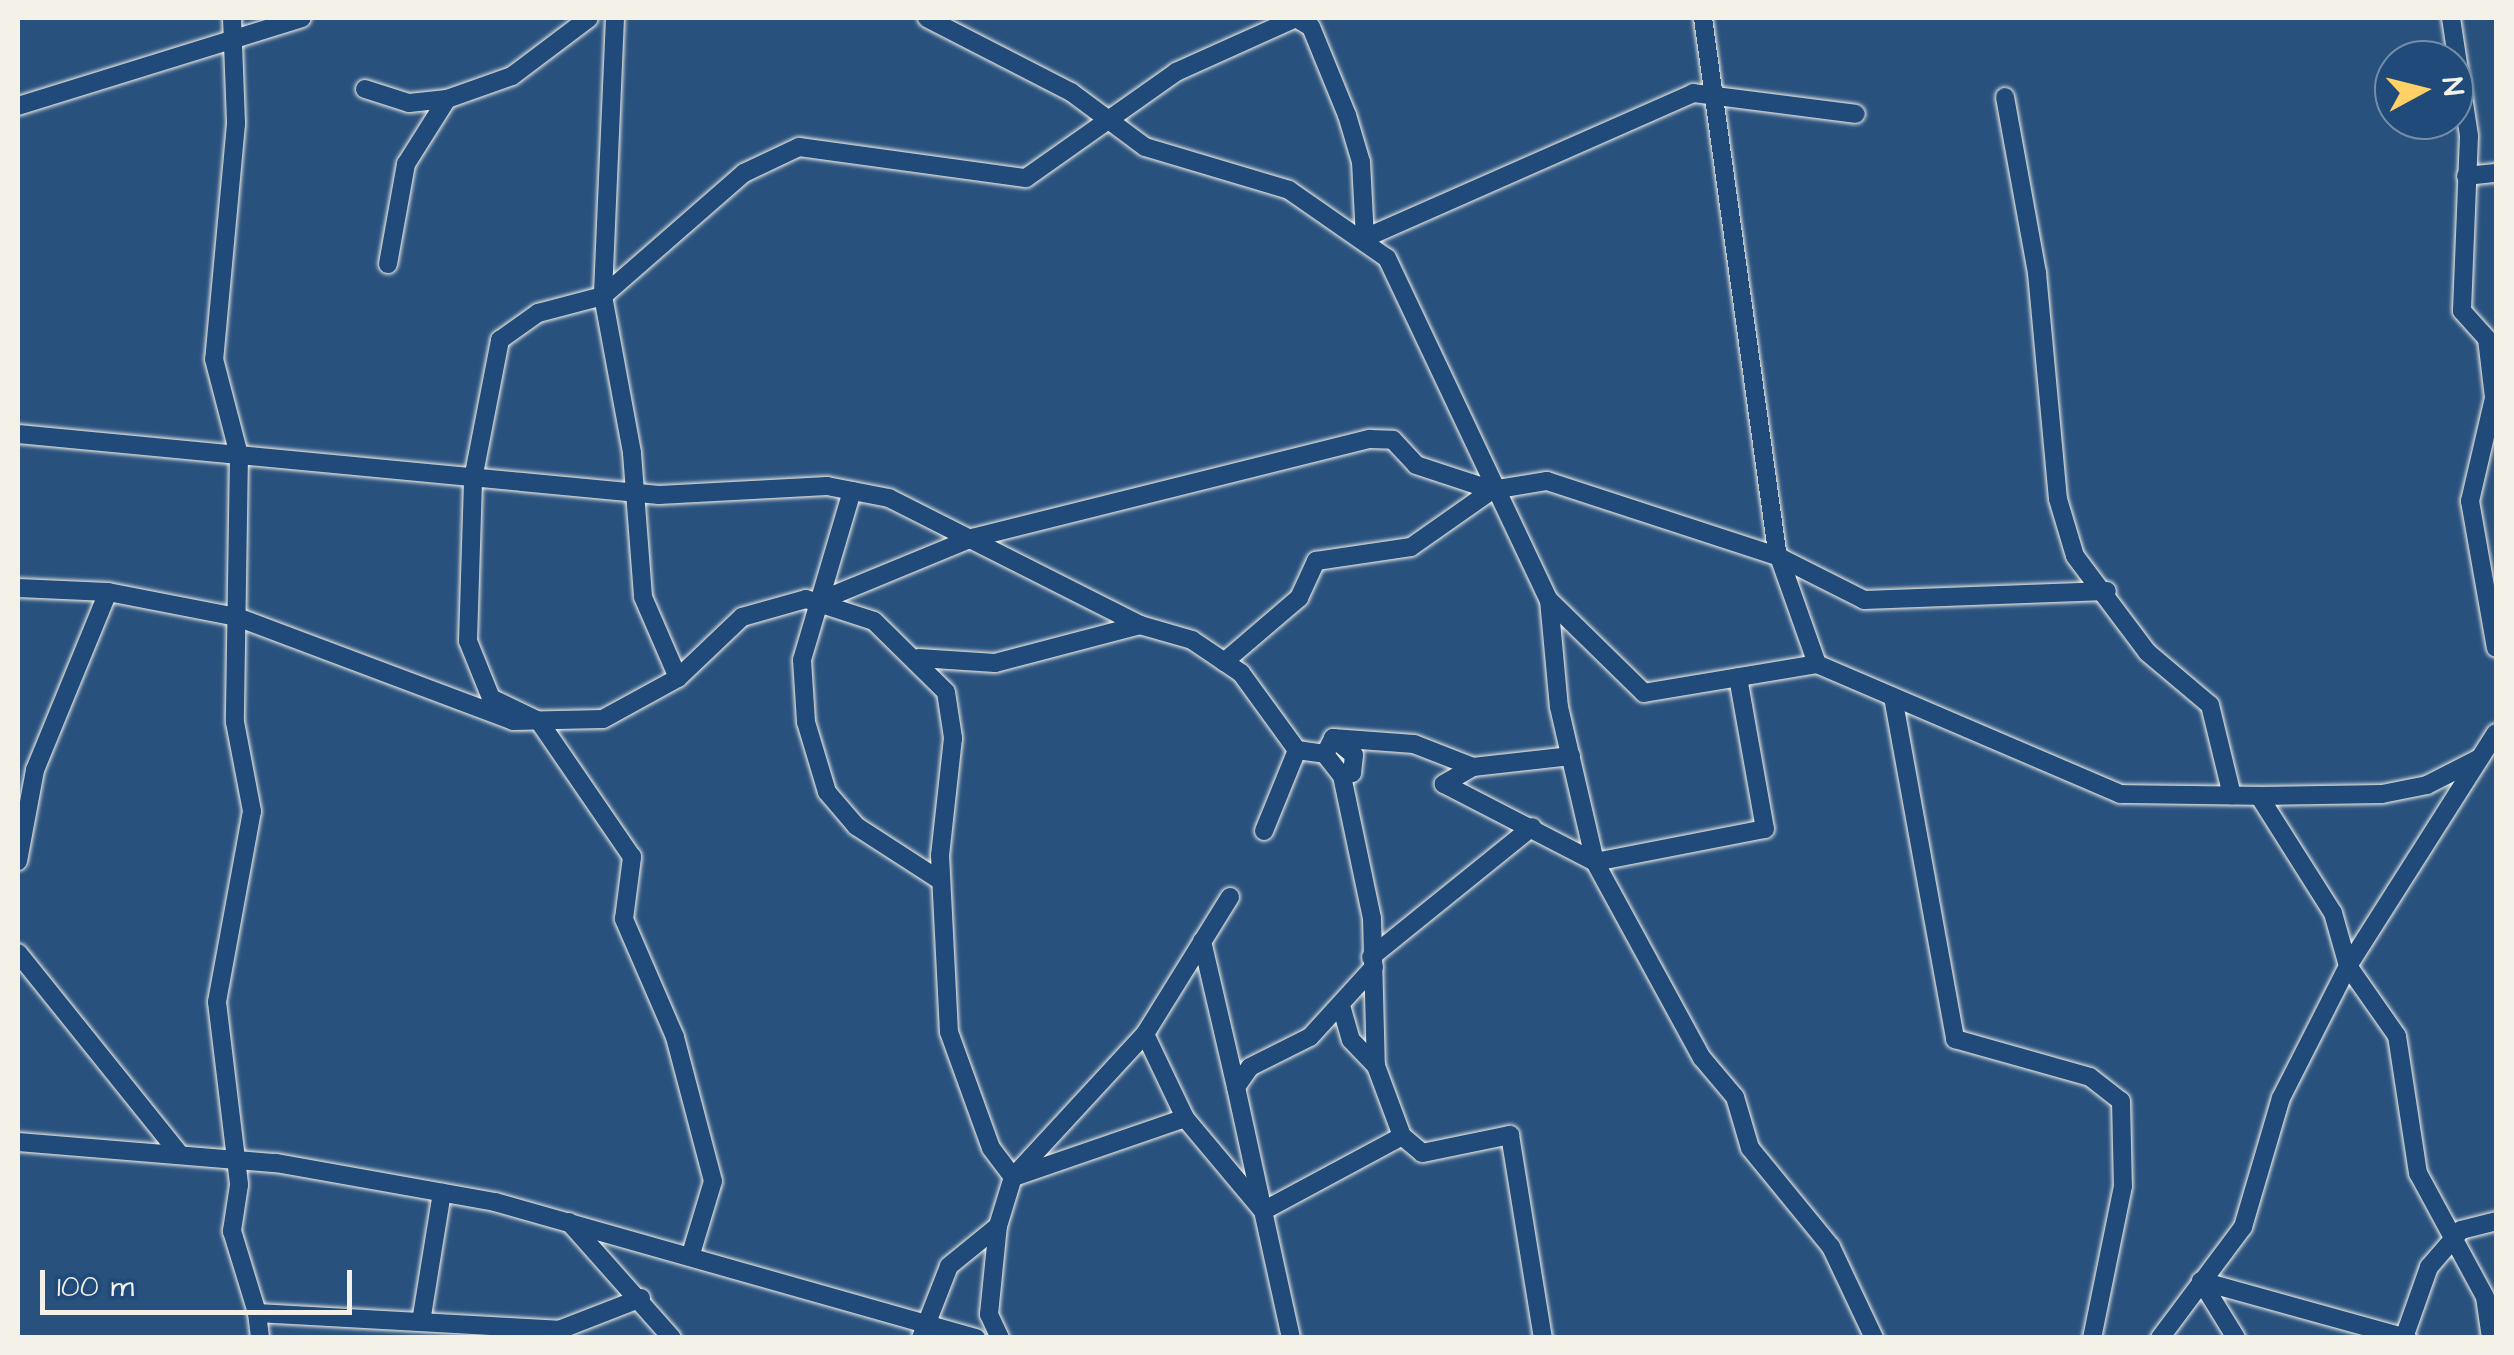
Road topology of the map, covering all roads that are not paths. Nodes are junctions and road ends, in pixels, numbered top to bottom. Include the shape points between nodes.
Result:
1 (232, 18) edge
2 (302, 18) edge
3 (590, 18) edge
4 (615, 18) edge
5 (927, 18) edge
6 (1296, 18) edge
7 (1703, 18) edge
8 (2451, 18) edge
9 (231, 40) junction
10 (365, 89) dead end
11 (1715, 93) junction
12 (2005, 97) dead end
13 (447, 99) junction
14 (18, 106) edge
15 (1856, 114) dead end
16 (1106, 115) junction
17 (2496, 173) edge
18 (2466, 176) junction
19 (1365, 238) junction
20 (388, 264) dead end
21 (603, 296) junction
22 (18, 434) edge
23 (239, 455) junction
24 (472, 479) junction
25 (1492, 490) junction
26 (852, 491) junction
27 (636, 493) junction
28 (972, 538) junction
29 (1780, 557) junction
30 (18, 588) edge
31 (2106, 591) junction
32 (108, 592) junction
33 (1549, 600) junction
34 (817, 602) junction
35 (237, 617) junction
36 (1140, 624) junction
37 (2496, 648) edge
38 (919, 658) junction
39 (1224, 662) junction
40 (1817, 664) junction
41 (1738, 677) junction
42 (678, 678) junction
43 (1893, 696) junction
44 (539, 721) junction
45 (2496, 733) edge
46 (1329, 746) junction
47 (1297, 750) junction
48 (1571, 756) junction
49 (2481, 758) junction
50 (1473, 766) junction
51 (2232, 796) junction
52 (2258, 796) junction
53 (1532, 827) junction
54 (1264, 830) dead end
55 (18, 861) edge
56 (1595, 862) junction
57 (942, 881) junction
58 (1230, 897) dead end
59 (1202, 941) junction
60 (18, 953) edge
61 (1373, 962) junction
62 (2348, 966) junction
63 (1342, 1009) junction
64 (1315, 1032) junction
65 (1144, 1034) junction
66 (1352, 1040) junction
67 (1376, 1066) junction
68 (1236, 1086) junction
69 (1185, 1118) junction
70 (1402, 1136) junction
71 (18, 1142) edge
72 (179, 1153) junction
73 (234, 1159) junction
74 (1013, 1177) junction
75 (442, 1193) junction
76 (1263, 1211) junction
77 (2496, 1221) edge
78 (569, 1222) junction
79 (998, 1226) junction
80 (2452, 1240) junction
81 (691, 1254) junction
82 (2201, 1281) junction
83 (641, 1298) junction
84 (257, 1314) junction
85 (421, 1322) junction
86 (923, 1329) edge
87 (538, 1333) edge
88 (2406, 1335) edge
89 (260, 1338) edge
90 (672, 1338) edge
91 (976, 1338) edge
92 (1000, 1338) edge
93 (1290, 1338) edge
94 (1542, 1338) edge
95 (1874, 1338) edge
96 (2092, 1338) edge
97 (2160, 1338) edge
98 (2236, 1338) edge
99 (2491, 1338) edge

1 - 9 street
2 - 9 street
3 - 13 street via 512,76
4 - 21 street
5 - 16 street
6 - 16 street
6 - 19 street via 1312,27 1362,162
7 - 11 street
8 - 18 street
9 - 14 street
9 - 23 street via 236,124 214,359
10 - 13 street via 409,103
11 - 15 street
11 - 19 street via 1693,92
11 - 29 street
12 - 31 street via 2037,273 2058,499 2075,556
13 - 20 street via 406,164
16 - 19 street via 1145,147 1289,190
16 - 21 street via 1026,178 799,147 744,173
17 - 18 street
18 - 37 street via 2462,311 2486,339 2494,398 2470,501
19 - 25 street via 1387,258 1442,360
21 - 24 street via 538,313 500,340
21 - 27 street
22 - 23 street
23 - 24 street
23 - 35 street
24 - 27 street
24 - 44 street via 468,640 491,698
25 - 28 street via 1416,465 1393,440 1370,440
25 - 29 street via 1547,481
25 - 33 street
25 - 39 street via 1411,547 1316,561 1299,598
26 - 27 street
26 - 28 street via 888,498
26 - 34 street
27 - 42 street via 644,597
28 - 34 street
28 - 36 street
29 - 31 street via 1864,600
29 - 40 street
30 - 32 street
31 - 51 street via 2147,652 2210,705
32 - 35 street
32 - 55 street via 35,770
33 - 41 street via 1644,693
33 - 48 street
34 - 38 street via 874,621
34 - 42 street via 742,617
34 - 57 street via 803,675 827,792 856,826
35 - 44 street via 390,680 513,722
35 - 73 street via 236,722 252,810 217,1002
36 - 38 street via 995,663
36 - 39 street
38 - 57 street via 946,692 954,738
39 - 47 street
40 - 41 street
40 - 43 street
41 - 56 street via 1765,829
42 - 44 street via 603,719
43 - 51 street via 2120,794
43 - 96 street via 1956,1038 2090,1077 2121,1101 2123,1186
44 - 81 street via 632,857 624,919 674,1037 714,1180
45 - 49 street
46 - 47 street
46 - 50 street via 1414,744
46 - 61 street via 1354,754 1352,772 1342,776 1368,891
47 - 54 street
48 - 50 street
48 - 56 street
49 - 52 street via 2427,785 2382,794
49 - 62 street
50 - 53 street via 1444,784
51 - 52 street
52 - 62 street via 2334,913
53 - 56 street
53 - 61 street
56 - 95 street via 1702,1058 1734,1097 1750,1148 1831,1247
57 - 74 street via 949,1032 984,1132
58 - 59 street
59 - 65 street
59 - 68 street
60 - 72 street
61 - 63 street
61 - 67 street
62 - 80 street via 2397,1036 2418,1173
62 - 82 street via 2281,1098 2243,1227
63 - 64 street
63 - 66 street
64 - 66 street
64 - 68 street via 1250,1068
65 - 69 street
65 - 74 street
66 - 67 street
67 - 70 street
68 - 76 street
69 - 74 street
69 - 76 street
70 - 76 street
70 - 94 street via 1422,1153 1510,1135
71 - 72 street
72 - 73 street
73 - 75 street
73 - 84 street via 232,1231
74 - 79 street
75 - 78 street
75 - 85 street
76 - 93 street
77 - 80 street
78 - 81 street
78 - 83 street
79 - 86 street via 948,1266
79 - 92 street via 990,1314
80 - 88 street via 2429,1266
80 - 99 street via 2484,1297
81 - 86 street
82 - 88 street
82 - 97 street
82 - 98 street
83 - 87 street
83 - 90 street
84 - 85 street
84 - 89 street
85 - 87 street
86 - 91 street

